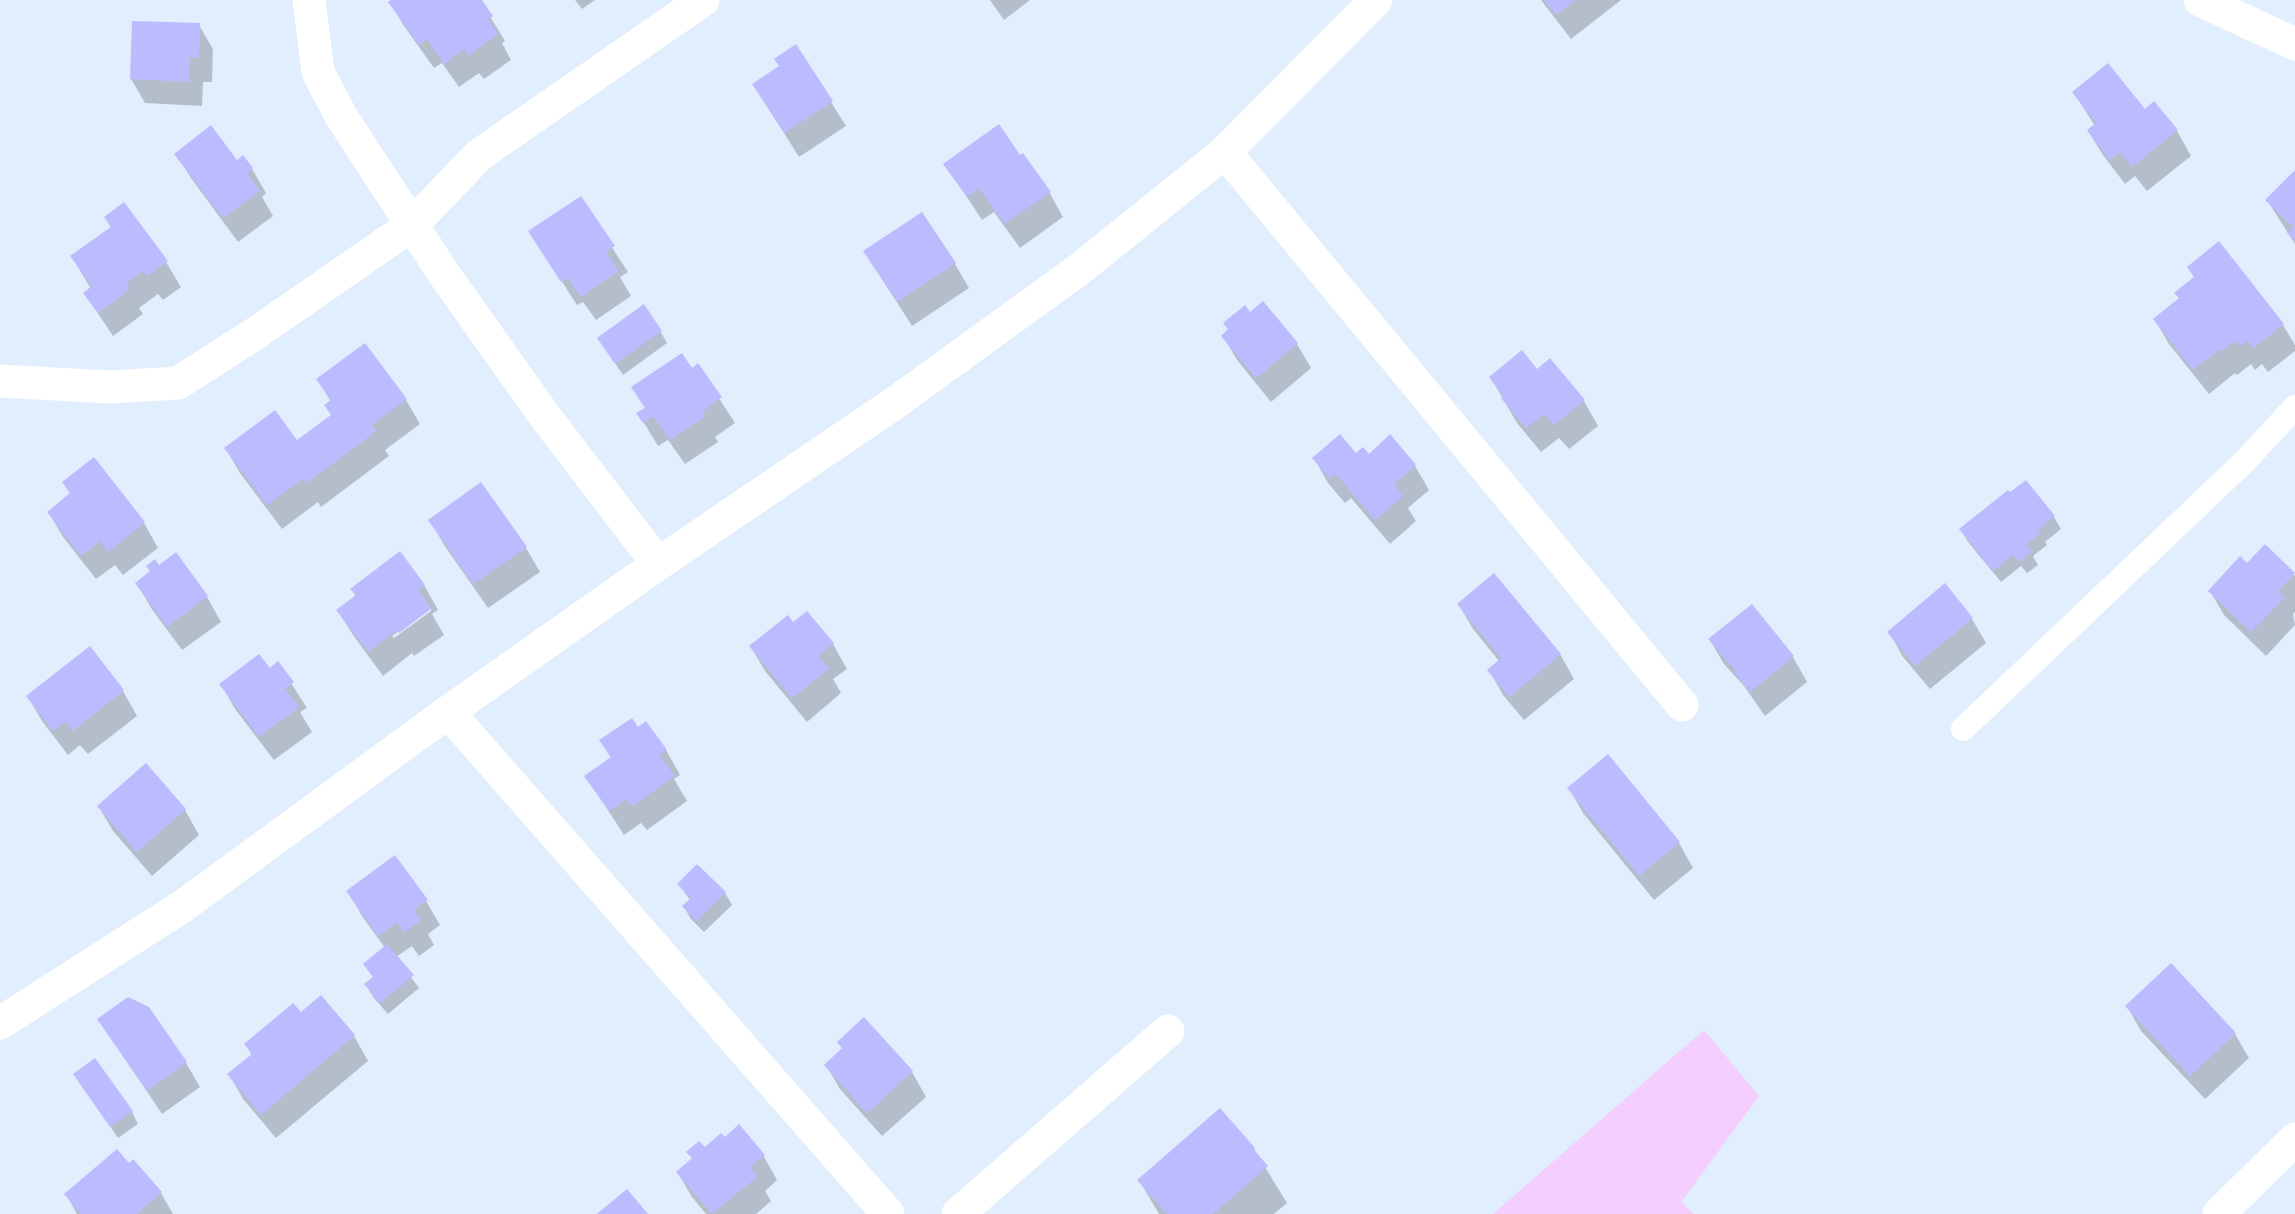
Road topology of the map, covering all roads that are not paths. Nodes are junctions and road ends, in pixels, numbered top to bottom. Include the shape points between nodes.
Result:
1 (309, 0) edge
2 (703, 0) edge
3 (1376, 0) edge
4 (2200, 0) edge
5 (2295, 44) edge
6 (1225, 152) junction
7 (412, 225) junction
8 (0, 381) edge
9 (2295, 407) edge
10 (658, 564) junction
11 (1682, 705) dead end
12 (448, 712) junction
13 (1963, 729) dead end
14 (0, 1023) edge
15 (1168, 1031) dead end
16 (2295, 1139) edge
17 (888, 1214) edge
18 (958, 1214) edge
19 (2219, 1214) edge

1 - 7 street via 318,72 341,116
2 - 7 street via 479,155
3 - 6 street
4 - 5 street
6 - 10 street via 1081,268 899,400
6 - 11 street
7 - 8 street via 178,382 110,387
7 - 10 street via 544,415
9 - 13 lane via 2245,461
10 - 12 street
12 - 14 street via 183,906
12 - 17 street
15 - 18 street
16 - 19 street

